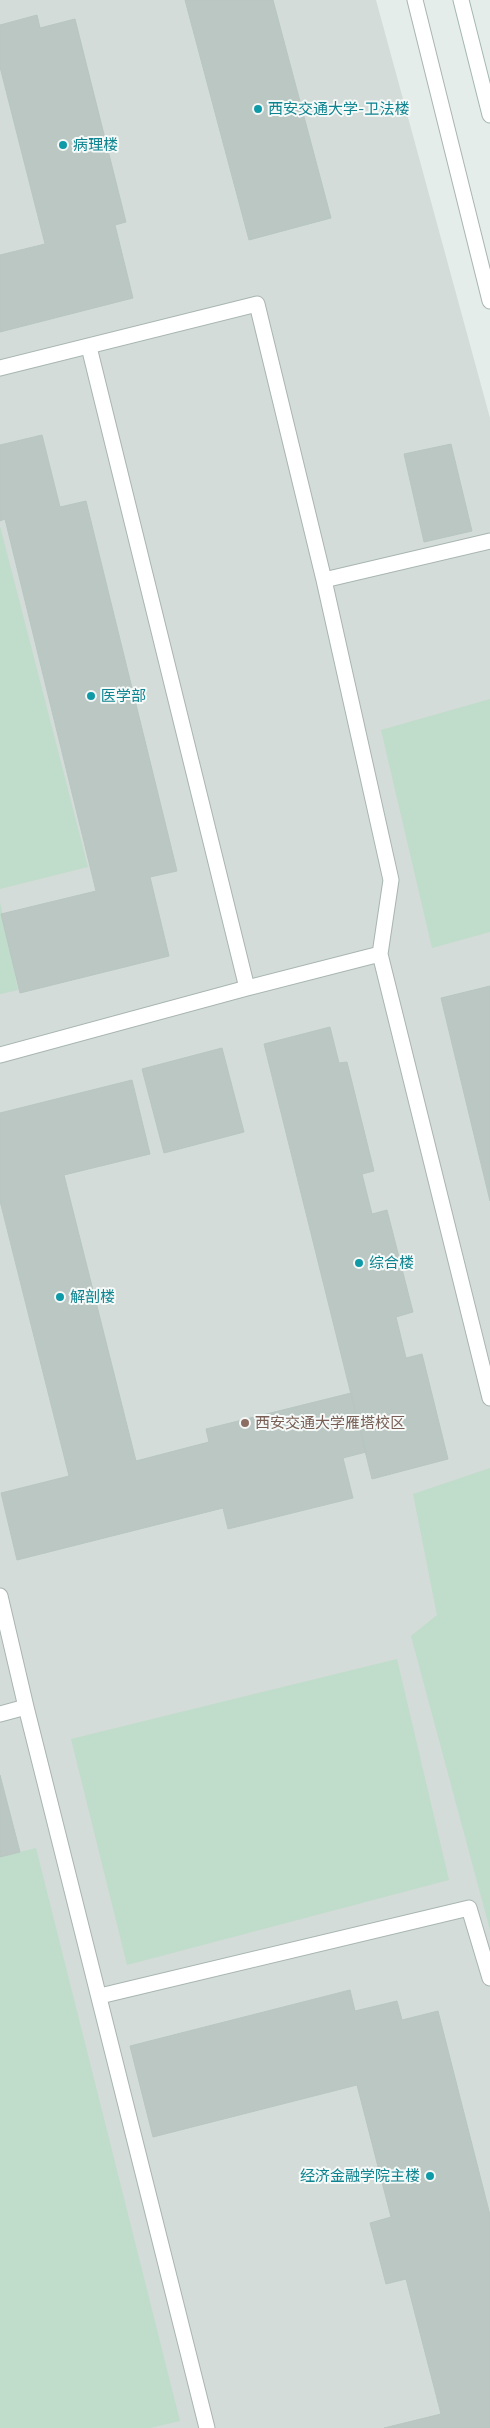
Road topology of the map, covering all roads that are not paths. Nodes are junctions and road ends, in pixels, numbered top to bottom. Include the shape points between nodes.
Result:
1 (415, 0) edge
2 (461, 0) edge
3 (490, 115) edge
4 (490, 301) edge
5 (89, 347) junction
6 (0, 368) edge
7 (490, 541) edge
8 (324, 580) junction
9 (380, 954) junction
10 (247, 988) junction
11 (0, 1055) edge
12 (490, 1398) edge
13 (0, 1596) edge
14 (26, 1708) junction
15 (0, 1714) edge
16 (490, 1978) edge
17 (100, 1996) junction
18 (207, 2428) edge

1 - 4 street
2 - 3 street
5 - 6 street
5 - 8 street via 257,304
5 - 10 street
7 - 8 street
8 - 9 street via 391,880
9 - 10 street
9 - 12 street
10 - 11 street
13 - 14 street
14 - 15 street
14 - 17 street
16 - 17 street via 469,1908
17 - 18 street

